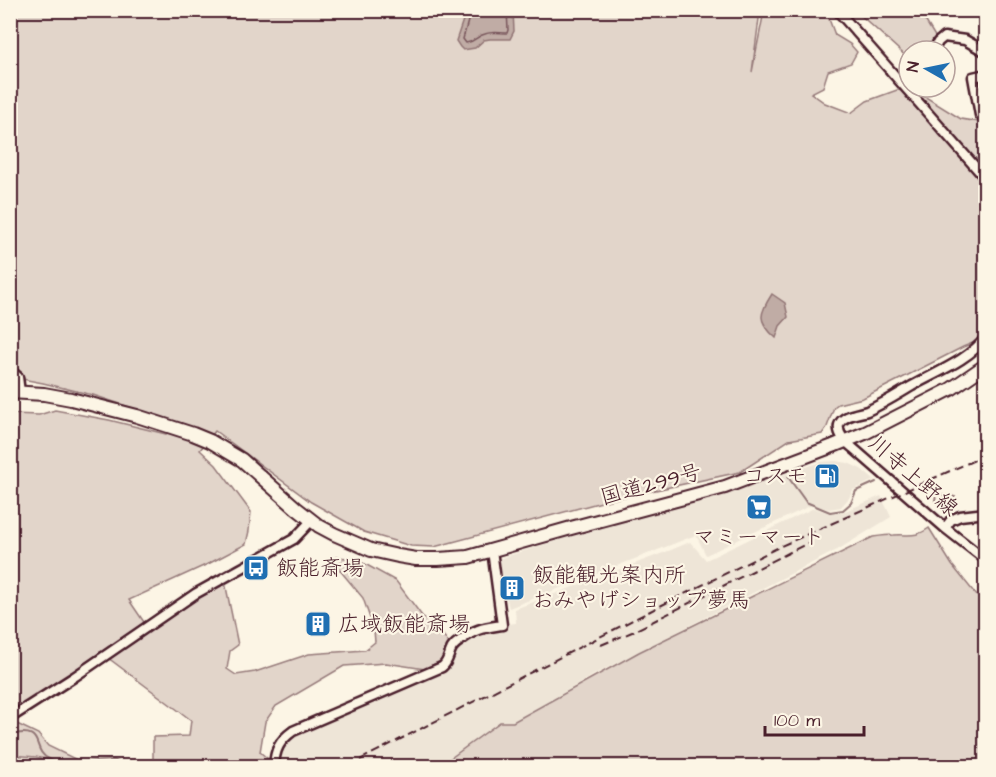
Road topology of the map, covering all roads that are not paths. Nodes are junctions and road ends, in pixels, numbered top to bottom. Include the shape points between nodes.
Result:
1 (837, 10) edge
2 (942, 39) edge
3 (986, 52) edge
4 (986, 74) edge
5 (981, 115) dead end
6 (986, 179) edge
7 (986, 337) edge
8 (986, 365) edge
9 (10, 370) edge
10 (15, 392) edge
11 (846, 441) junction
12 (986, 513) edge
13 (312, 520) junction
14 (945, 528) junction
15 (492, 550) junction
16 (986, 560) edge
17 (10, 718) edge
18 (274, 766) edge

1 - 6 street
2 - 3 street via 965,40
4 - 5 street via 973,77
7 - 11 street via 956,362 874,408 843,419 838,428
8 - 11 highway, 国道299号 via 941,394
9 - 10 street via 18,377
10 - 13 highway, 国道299号 via 106,407 210,441 254,469
11 - 14 street, 川寺上野線
11 - 15 highway, 国道299号 via 725,487
12 - 14 street via 960,516
13 - 15 highway, 国道299号 via 371,550 416,559 454,559
13 - 17 street via 294,539 195,594
14 - 16 street, 川寺上野線
15 - 18 street via 502,625 473,631 454,645 442,667 293,731 276,750

